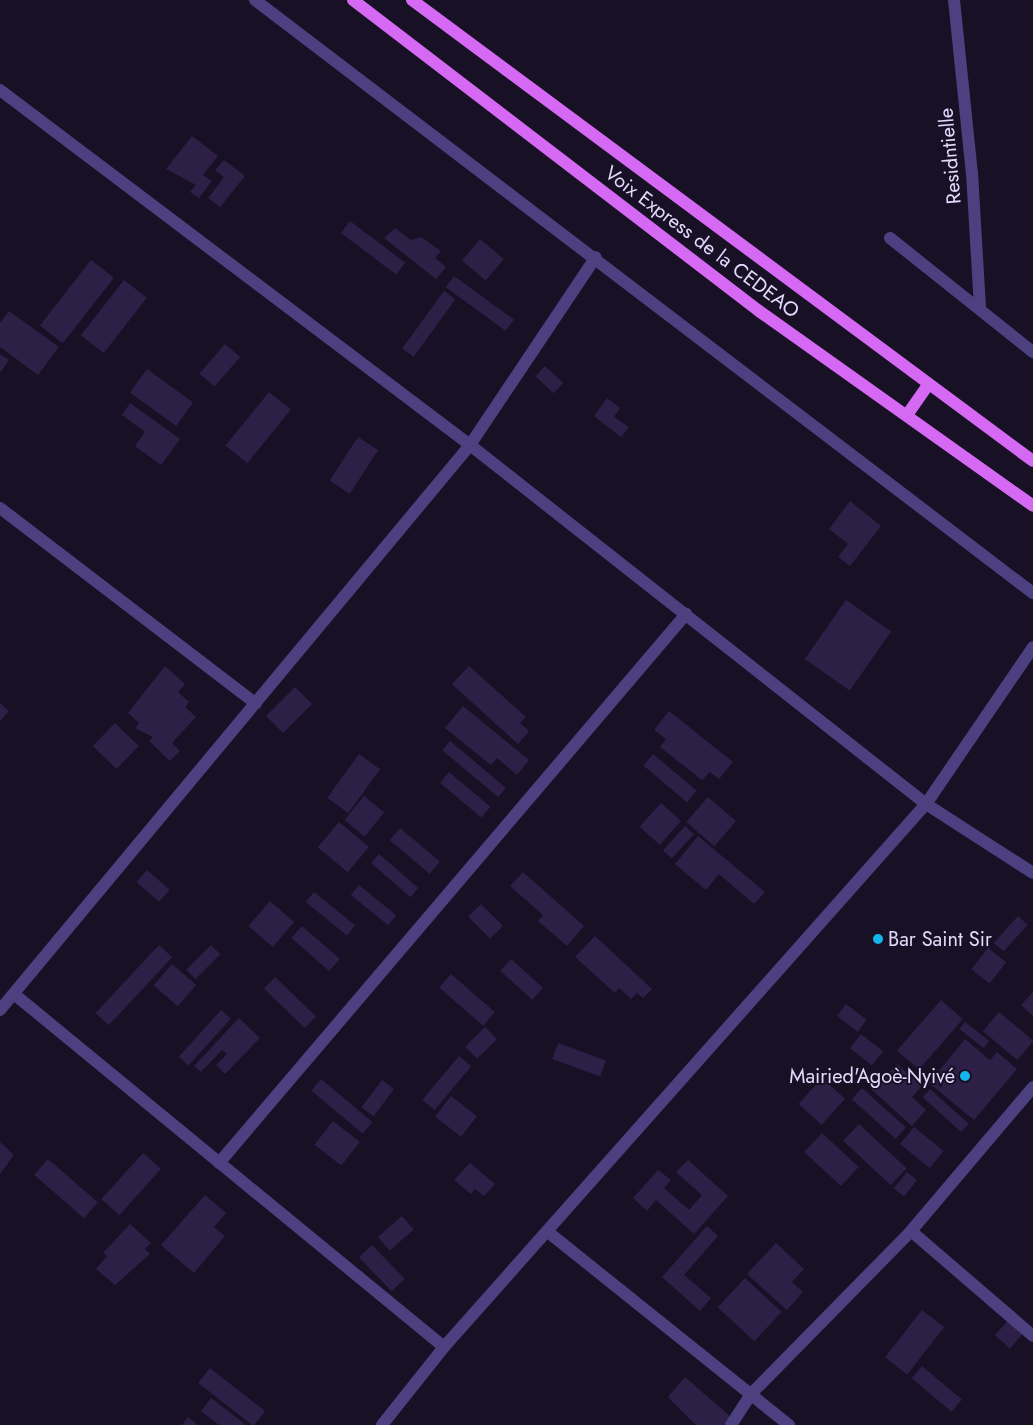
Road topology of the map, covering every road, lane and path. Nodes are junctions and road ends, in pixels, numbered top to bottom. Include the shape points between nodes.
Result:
1 (255, 0) edge
2 (353, 0) edge
3 (412, 0) edge
4 (954, 0) edge
5 (0, 90) edge
6 (890, 238) dead end
7 (596, 257) junction
8 (980, 309) junction
9 (1033, 352) edge
10 (929, 384) junction
11 (907, 415) junction
12 (470, 445) junction
13 (1033, 462) edge
14 (1033, 506) edge
15 (0, 508) edge
16 (1033, 593) edge
17 (686, 614) junction
18 (1033, 647) edge
19 (256, 704) junction
20 (926, 804) junction
21 (1033, 873) edge
22 (14, 994) junction
23 (0, 1010) edge
24 (1033, 1088) edge
25 (219, 1162) junction
26 (911, 1231) junction
27 (548, 1232) junction
28 (1033, 1336) edge
29 (444, 1347) junction
30 (752, 1393) junction
31 (382, 1425) edge
32 (731, 1425) edge
33 (789, 1425) edge

1 - 7 street
2 - 11 main road, Voix Express de la CEDEAO via 759,310
3 - 10 main road
4 - 8 street, Residntielle via 972,174
5 - 12 street
6 - 8 street
7 - 12 street
7 - 16 street
8 - 9 street
10 - 11 main road
10 - 13 main road
11 - 14 main road, Voix Express de la CEDEAO
12 - 17 street
12 - 19 street
15 - 19 street
17 - 20 street
17 - 25 street
18 - 20 street
19 - 22 street
20 - 21 street
20 - 27 street
22 - 23 street
22 - 25 street
24 - 26 street
25 - 29 street
26 - 28 street
26 - 30 street
27 - 29 street
27 - 30 street
29 - 31 street
30 - 32 street
30 - 33 street

